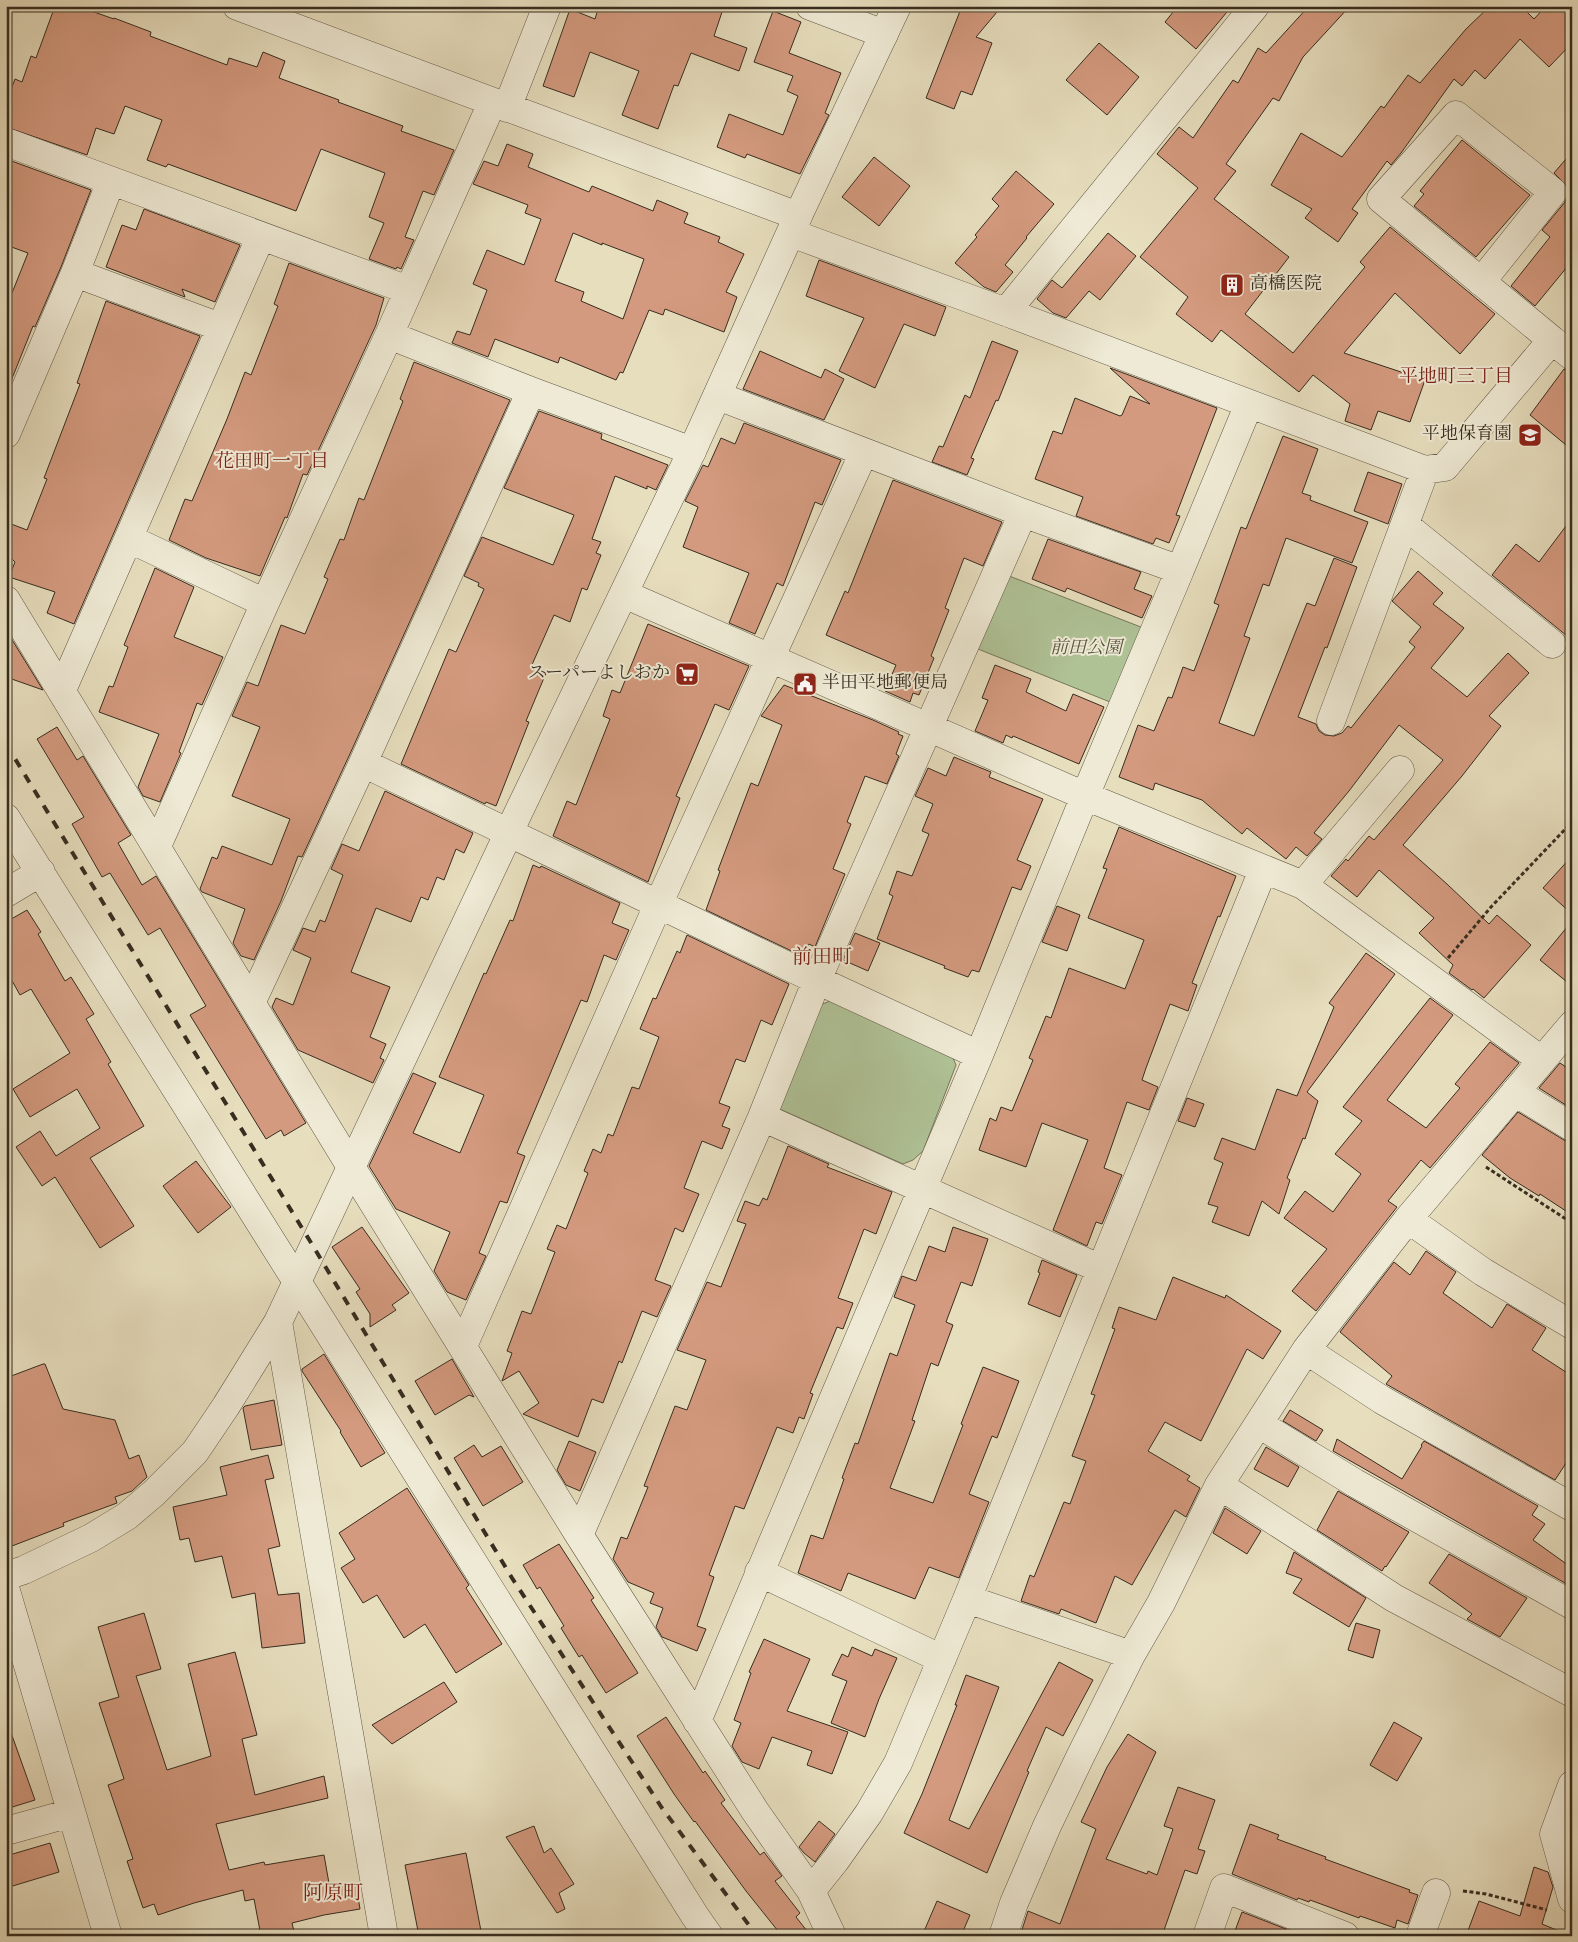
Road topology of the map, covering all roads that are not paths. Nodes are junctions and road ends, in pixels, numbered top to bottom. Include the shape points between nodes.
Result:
1 (237, 6) edge
2 (547, 6) edge
3 (810, 6) edge
4 (897, 6) edge
5 (1255, 6) edge
6 (884, 34) junction
7 (500, 105) junction
8 (6, 142) edge
9 (111, 181) junction
10 (794, 225) junction
11 (261, 236) junction
12 (75, 273) junction
13 (1481, 282) junction
14 (408, 290) junction
15 (1006, 312) junction
16 (220, 327) junction
17 (389, 335) junction
18 (1562, 348) edge
19 (531, 391) junction
20 (718, 396) junction
21 (1249, 404) junction
22 (6, 434) edge
23 (692, 451) junction
24 (864, 452) junction
25 (1425, 470) junction
26 (1023, 513) junction
27 (1405, 525) junction
28 (130, 539) junction
29 (1180, 570) junction
30 (624, 594) junction
31 (6, 600) edge
32 (265, 603) junction
33 (1552, 644) dead end
34 (769, 659) junction
35 (62, 690) junction
36 (1331, 721) dead end
37 (929, 728) junction
38 (364, 763) junction
39 (1400, 770) dead end
40 (1085, 796) junction
41 (6, 818) edge
42 (508, 833) junction
43 (157, 846) junction
44 (1263, 870) junction
45 (41, 872) junction
46 (1302, 886) junction
47 (6, 893) edge
48 (658, 905) junction
49 (818, 980) junction
50 (251, 1003) junction
51 (1572, 1025) edge
52 (978, 1055) junction
53 (1541, 1060) junction
54 (1515, 1092) junction
55 (762, 1117) junction
56 (1572, 1127) edge
57 (351, 1167) junction
58 (922, 1188) junction
59 (1408, 1220) junction
60 (1101, 1269) junction
61 (297, 1280) junction
62 (278, 1322) junction
63 (1572, 1325) edge
64 (463, 1346) junction
65 (1306, 1350) junction
66 (1259, 1424) junction
67 (1219, 1485) junction
68 (1572, 1507) edge
69 (579, 1535) junction
70 (759, 1572) junction
71 (6, 1576) edge
72 (6, 1591) edge
73 (967, 1599) junction
74 (1572, 1605) edge
75 (1131, 1655) junction
76 (942, 1659) junction
77 (1572, 1692) edge
78 (696, 1721) junction
79 (1572, 1785) edge
80 (71, 1813) junction
81 (6, 1831) edge
82 (811, 1891) junction
83 (1436, 1893) road end
84 (1562, 1905) edge
85 (108, 1936) edge
86 (384, 1936) edge
87 (709, 1936) edge
88 (832, 1936) edge
89 (1003, 1936) edge
90 (1207, 1936) edge
91 (1345, 1936) edge
92 (1420, 1936) edge

1 - 7 street
2 - 7 street
3 - 6 street
4 - 6 street
5 - 15 street
6 - 10 street
7 - 10 street
7 - 14 street
8 - 9 street
9 - 11 street
9 - 12 street
10 - 15 street
10 - 20 street
11 - 14 street
11 - 16 street
12 - 16 street
12 - 22 street
13 - 13 street via 1381,199 1456,115 1553,192
13 - 18 street
14 - 17 street
15 - 21 street
16 - 28 street
17 - 19 street
17 - 32 street
18 - 25 street via 1445,467
19 - 23 street
19 - 38 street
20 - 23 street
20 - 24 street
21 - 25 street
21 - 29 street
23 - 30 street
24 - 26 street
24 - 34 street
25 - 27 street
26 - 29 street
26 - 37 street
27 - 33 street
27 - 36 street
28 - 32 street
28 - 35 street
29 - 40 street
30 - 34 street
30 - 42 street
31 - 35 street
32 - 43 street
34 - 37 street
34 - 48 street
35 - 43 street
37 - 40 street
37 - 49 street
38 - 42 street
38 - 50 street
39 - 46 street
40 - 44 street
40 - 52 street
41 - 45 street
42 - 48 street
42 - 57 street
43 - 50 street
44 - 46 street
44 - 60 street
45 - 47 street
45 - 61 street
46 - 53 street
48 - 49 street
48 - 64 street
49 - 52 street
49 - 55 street
50 - 57 street
51 - 53 street
52 - 58 street
53 - 54 street
54 - 56 street
54 - 59 street
55 - 58 street
55 - 69 street
57 - 61 street
57 - 64 street
58 - 60 street
58 - 70 street
59 - 63 street via 1483,1272
59 - 65 street
60 - 73 street
61 - 62 street
61 - 87 street
62 - 71 street via 195,1452 154,1493 127,1516 91,1538
62 - 86 street
64 - 69 street
65 - 66 street
65 - 68 street via 1382,1400
66 - 67 street
66 - 74 street
67 - 75 street via 1161,1603
67 - 77 street via 1394,1598
69 - 78 street
70 - 76 street
70 - 78 street
72 - 80 street
73 - 75 street
73 - 76 street
75 - 89 street via 1047,1826
76 - 82 street via 898,1763 869,1813
78 - 82 street
79 - 84 street via 1554,1834
80 - 81 street
80 - 85 street
82 - 88 street
83 - 92 street
90 - 91 street via 1224,1888

